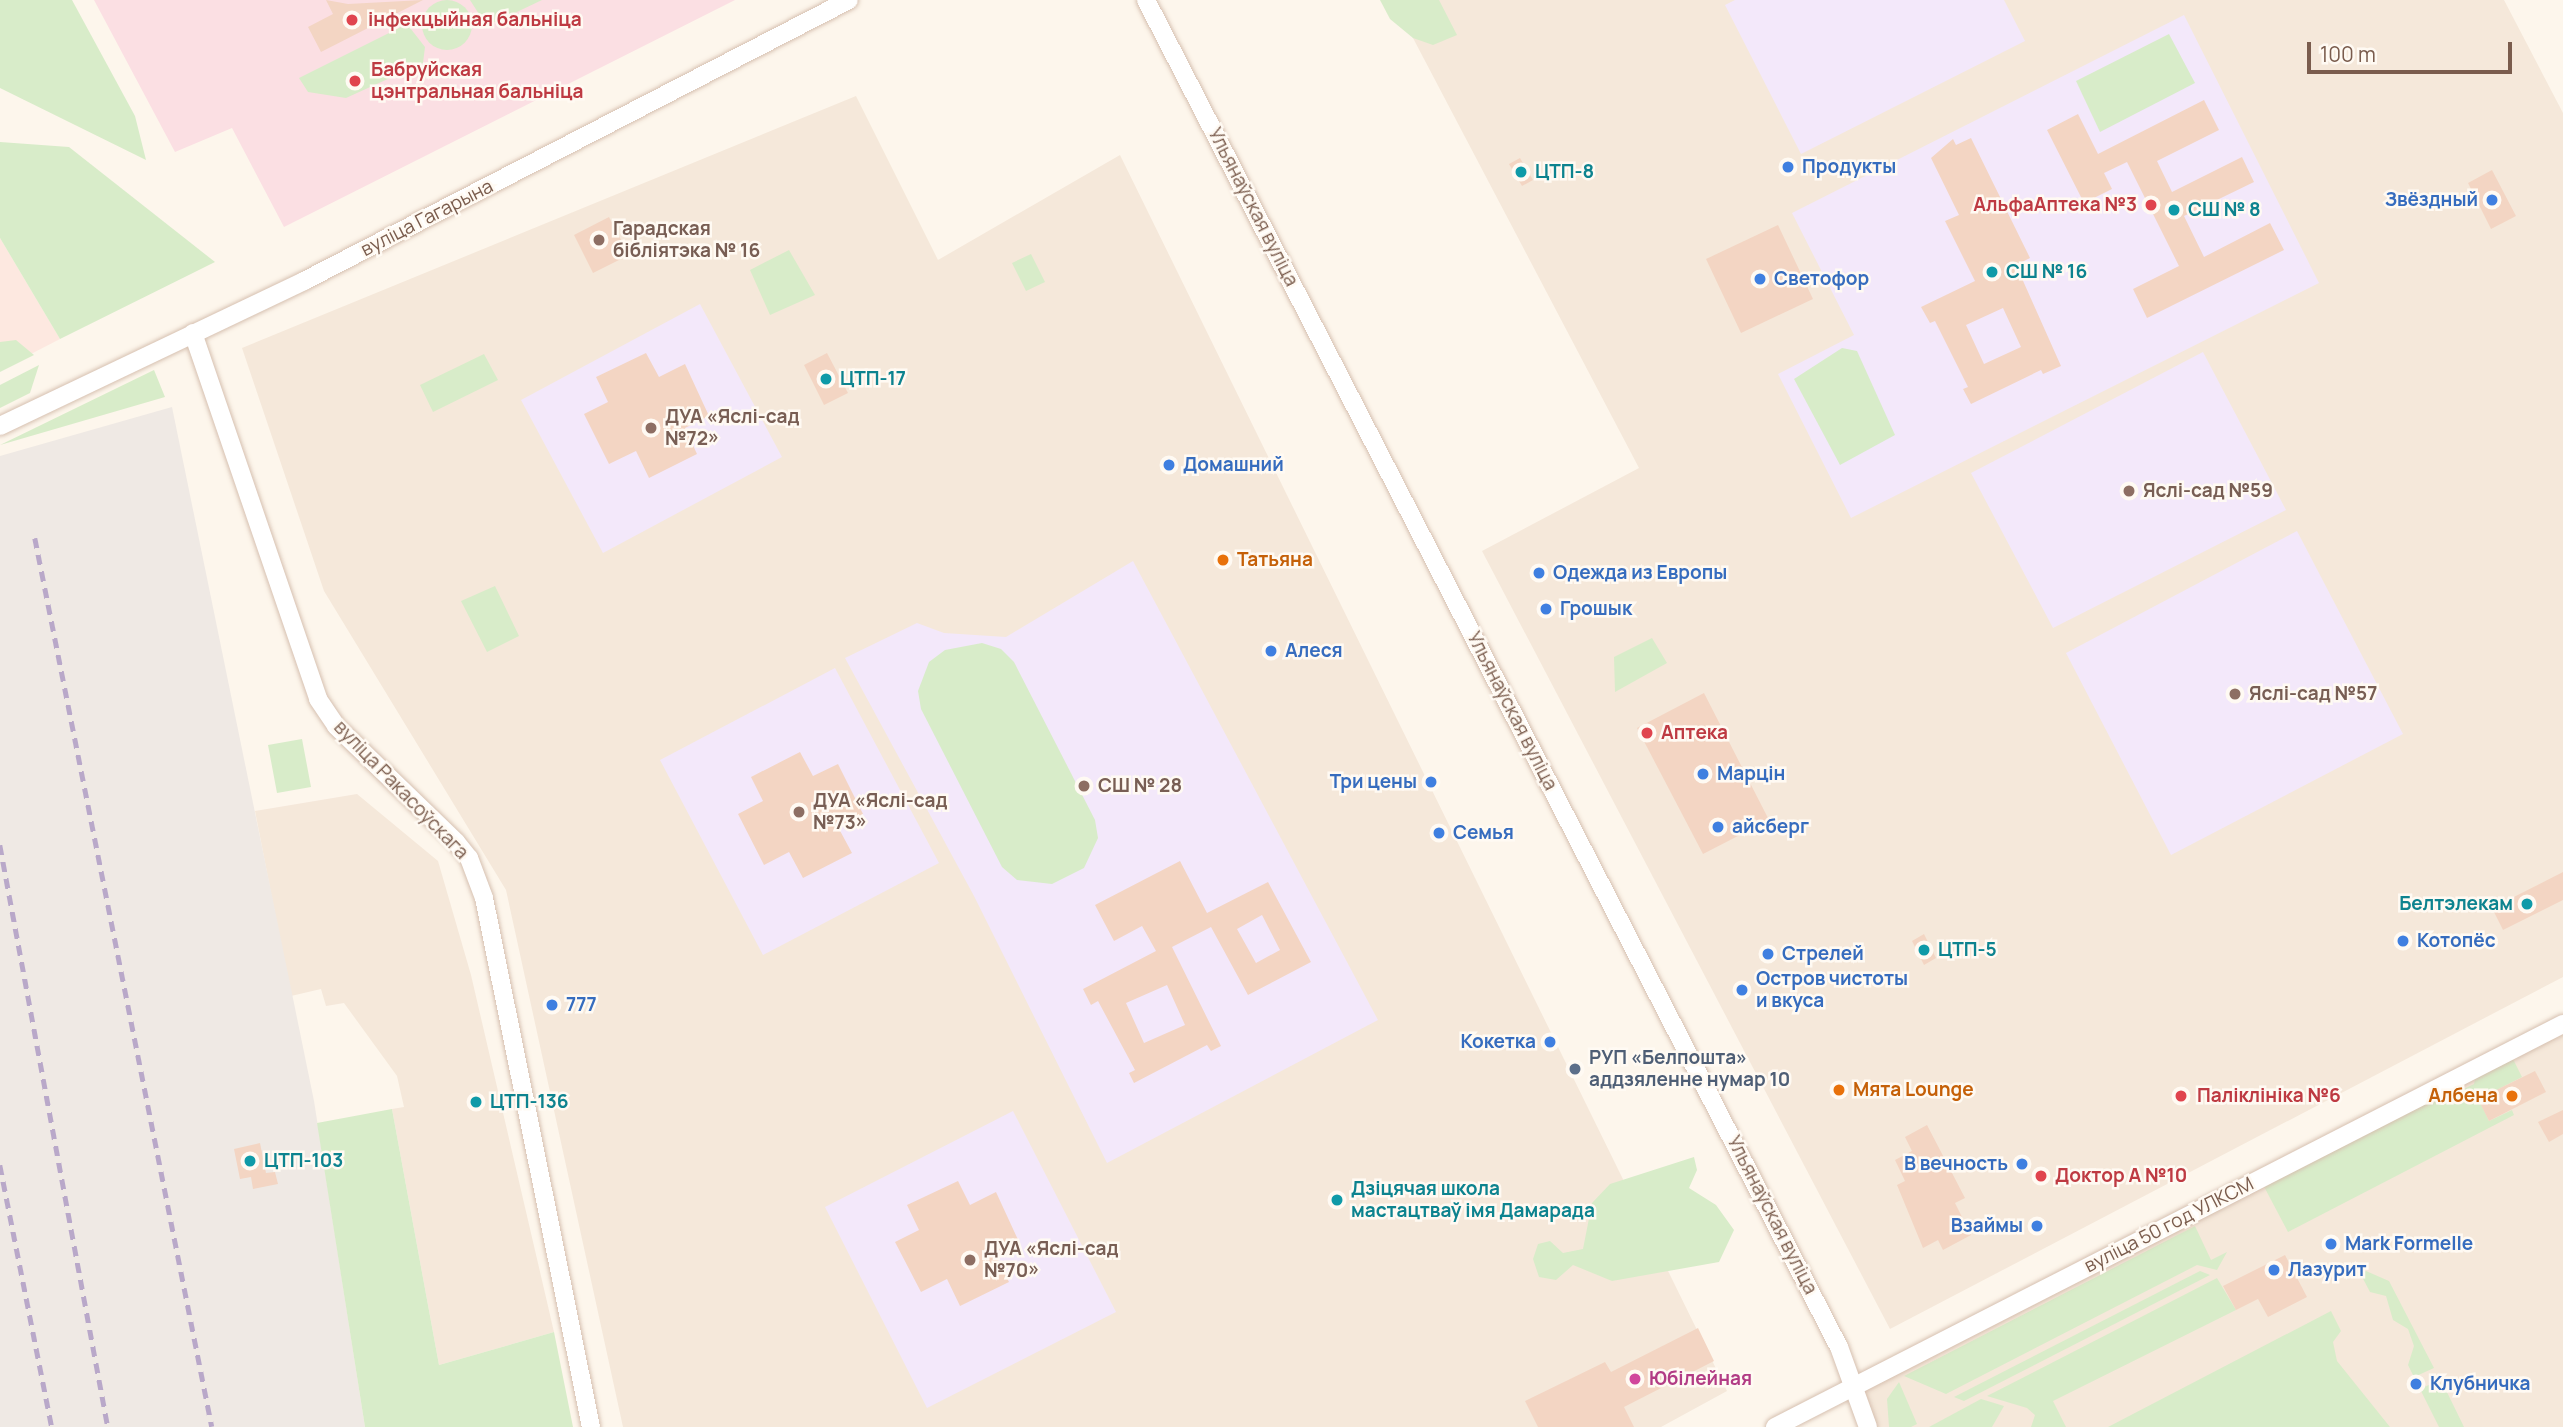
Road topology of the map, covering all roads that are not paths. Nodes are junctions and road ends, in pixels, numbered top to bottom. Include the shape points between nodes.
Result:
1 (849, 0) edge
2 (1146, 0) edge
3 (193, 333) junction
4 (0, 426) edge
5 (2563, 1024) edge
6 (1853, 1387) junction
7 (592, 1427) edge
8 (1776, 1427) edge
9 (1868, 1427) edge

1 - 3 main road, вуліца Гагарына
2 - 6 main road, Ульянаўская вуліца via 1839,1347
3 - 4 main road, вуліца Гагарына
3 - 7 main road, вуліца Ракасоўскага via 318,699 336,726 463,850 484,898
5 - 6 main road, вуліца 50 год УЛКСМ
6 - 8 main road, вуліца 50 год УЛКСМ
6 - 9 main road, Ульянаўская вуліца

